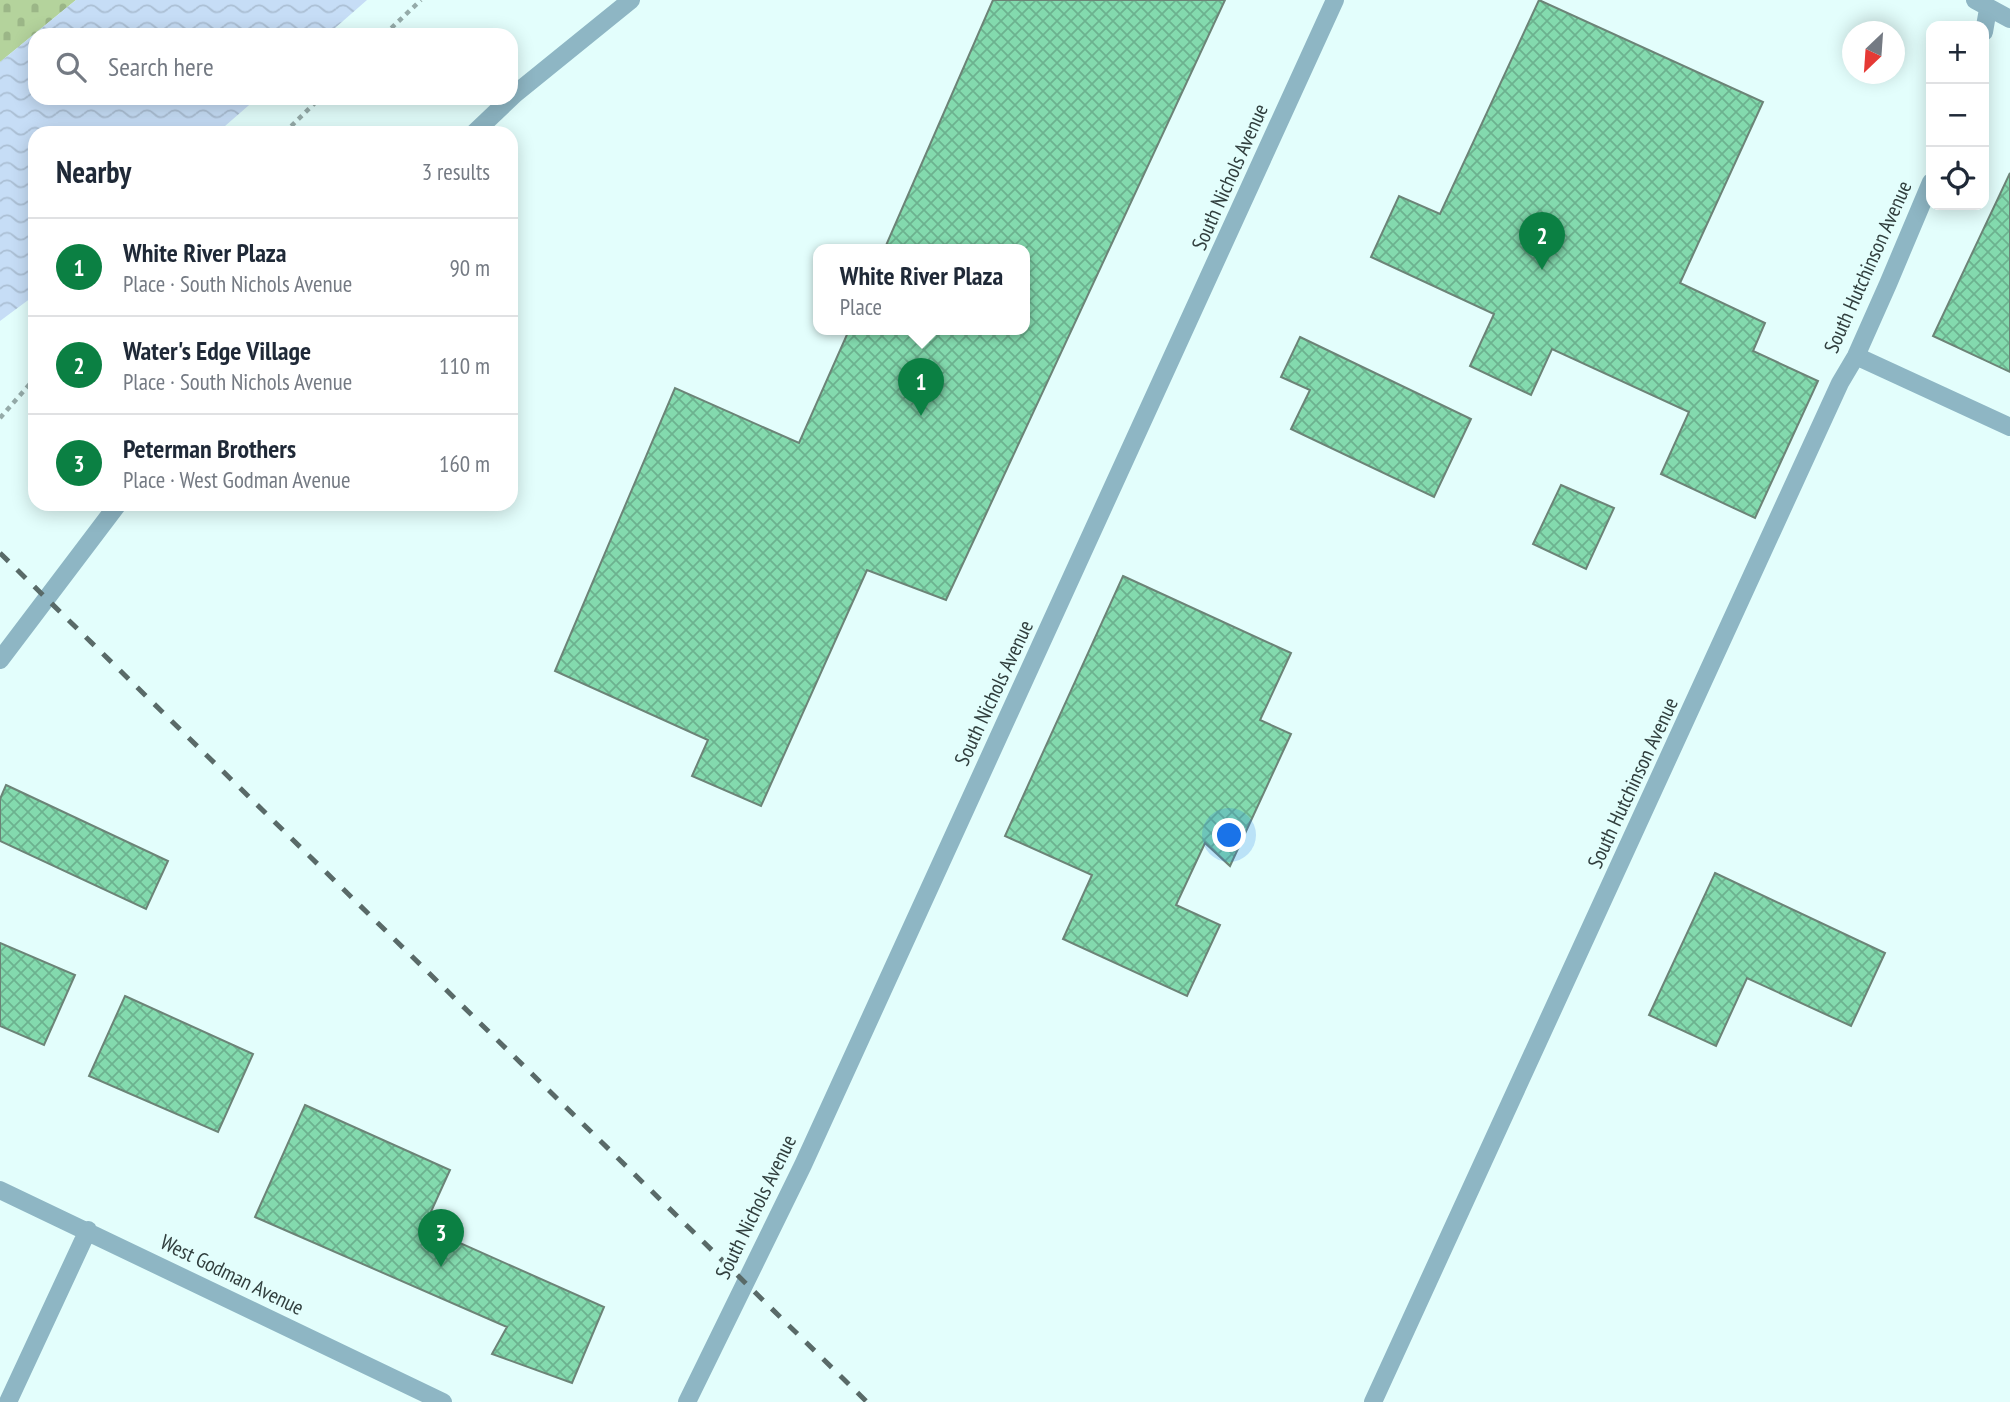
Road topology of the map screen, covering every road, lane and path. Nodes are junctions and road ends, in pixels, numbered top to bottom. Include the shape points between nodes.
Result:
1 (421, 0) edge
2 (631, 0) edge
3 (1335, 0) edge
4 (1981, 4) edge
5 (2010, 19) edge
6 (391, 28) edge
7 (518, 92) edge
8 (313, 105) edge
9 (503, 105) edge
10 (291, 126) edge
11 (481, 126) edge
12 (1926, 194) edge
13 (1856, 356) junction
14 (28, 386) edge
15 (0, 418) edge
16 (2010, 427) edge
17 (113, 511) edge
18 (0, 660) edge
19 (0, 1190) edge
20 (88, 1230) junction
21 (8, 1402) edge
22 (443, 1402) edge
23 (687, 1402) edge
24 (1373, 1402) edge

1 - 6 path
2 - 7 street
3 - 23 street, South Nichols Avenue via 803,1165
4 - 5 street
8 - 10 path
9 - 11 street
12 - 13 street, South Hutchinson Avenue
13 - 16 street
13 - 24 street, South Hutchinson Avenue
14 - 15 path
17 - 18 street
19 - 20 street, West Godman Avenue
20 - 21 street
20 - 22 street, West Godman Avenue

